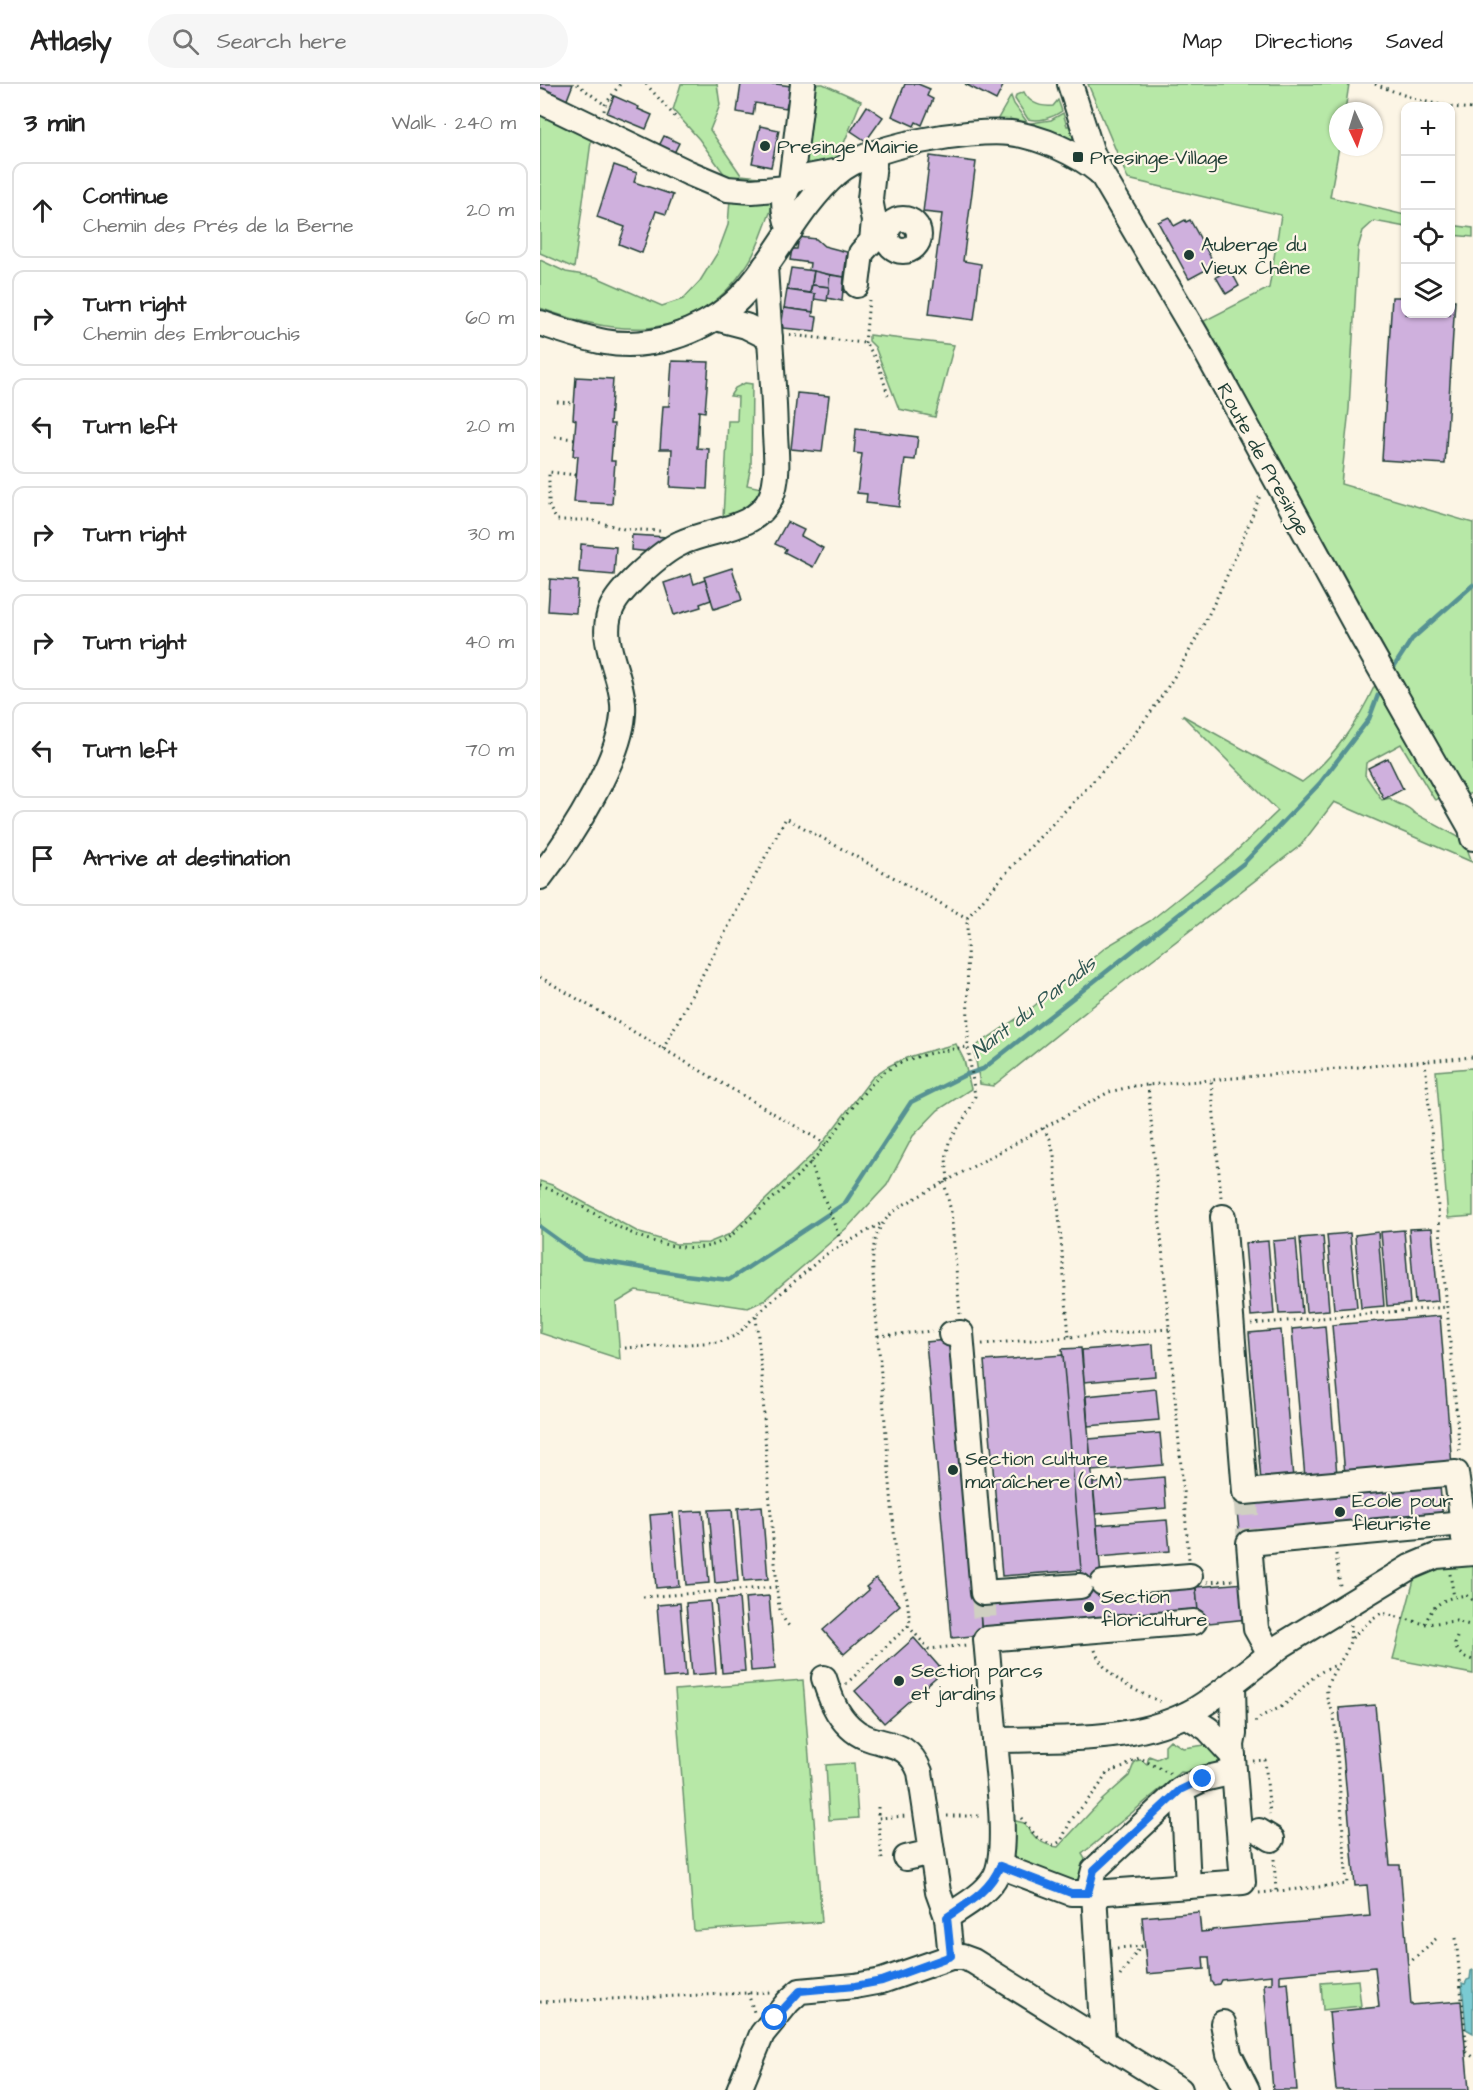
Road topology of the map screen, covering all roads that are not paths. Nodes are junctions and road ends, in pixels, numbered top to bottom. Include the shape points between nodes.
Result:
1 (803, 84) edge
2 (1070, 84) edge
3 (540, 101) edge
4 (875, 154) junction
5 (839, 171) junction
6 (1101, 173) junction
7 (789, 185) junction
8 (790, 231) junction
9 (765, 266) junction
10 (857, 285) dead end
11 (715, 318) junction
12 (540, 323) edge
13 (771, 338) junction
14 (1472, 831) edge
15 (540, 877) edge
16 (1222, 1217) road end
17 (951, 1336) road end
18 (1463, 1523) junction
19 (1462, 1558) edge
20 (1194, 1579) road end
21 (1194, 1622) dead end
22 (1270, 1654) junction
23 (824, 1678) dead end
24 (1233, 1683) junction
25 (1186, 1715) junction
26 (995, 1740) junction
27 (1234, 1754) junction
28 (1173, 1781) junction
29 (932, 1852) junction
30 (894, 1858) road end
31 (1000, 1866) junction
32 (1188, 1886) junction
33 (1091, 1893) junction
34 (947, 1917) junction
35 (951, 1956) junction
36 (1223, 2023) dead end
37 (1103, 2042) junction
38 (739, 2090) edge
39 (1180, 2090) edge
40 (1247, 2090) edge

1 - 7 street
2 - 6 street, Route de Presinge
3 - 7 street via 728,189 752,191
4 - 5 street
4 - 6 street via 950,136 989,133 1028,137 1078,157
4 - 10 street via 870,199 880,230 861,253
5 - 7 street
5 - 8 street
6 - 14 street, Route de Presinge via 1199,339
7 - 8 street via 784,206
8 - 9 street
9 - 11 street via 734,304
9 - 13 street
11 - 12 street via 675,336 626,344 586,338
11 - 13 street
13 - 15 street via 776,468 770,498 745,522 679,543 653,562 612,607 607,624 609,649 622,695 622,729 595,793
16 - 18 street via 1245,1492 1456,1473
17 - 20 street via 983,1593
18 - 19 street
18 - 22 street via 1249,1543 1256,1629
19 - 22 street via 1436,1556 1410,1567 1351,1611
21 - 26 street via 986,1639
22 - 24 street
23 - 29 street via 833,1705 850,1728 905,1750 914,1758 920,1772
24 - 25 street
24 - 27 street
25 - 26 street via 1119,1734
25 - 27 street via 1208,1729
26 - 31 street
27 - 28 street via 1203,1779
27 - 32 street via 1243,1882 1229,1889
28 - 32 street via 1184,1802
28 - 33 street via 1094,1870
29 - 30 street
29 - 34 street via 938,1892
31 - 33 street via 1071,1893
31 - 34 street via 994,1880 979,1895
32 - 33 street
33 - 37 street
34 - 35 street
35 - 37 street via 973,1962
35 - 38 street via 882,1981 800,1991 762,2034
36 - 40 street via 1229,2054
37 - 39 street

